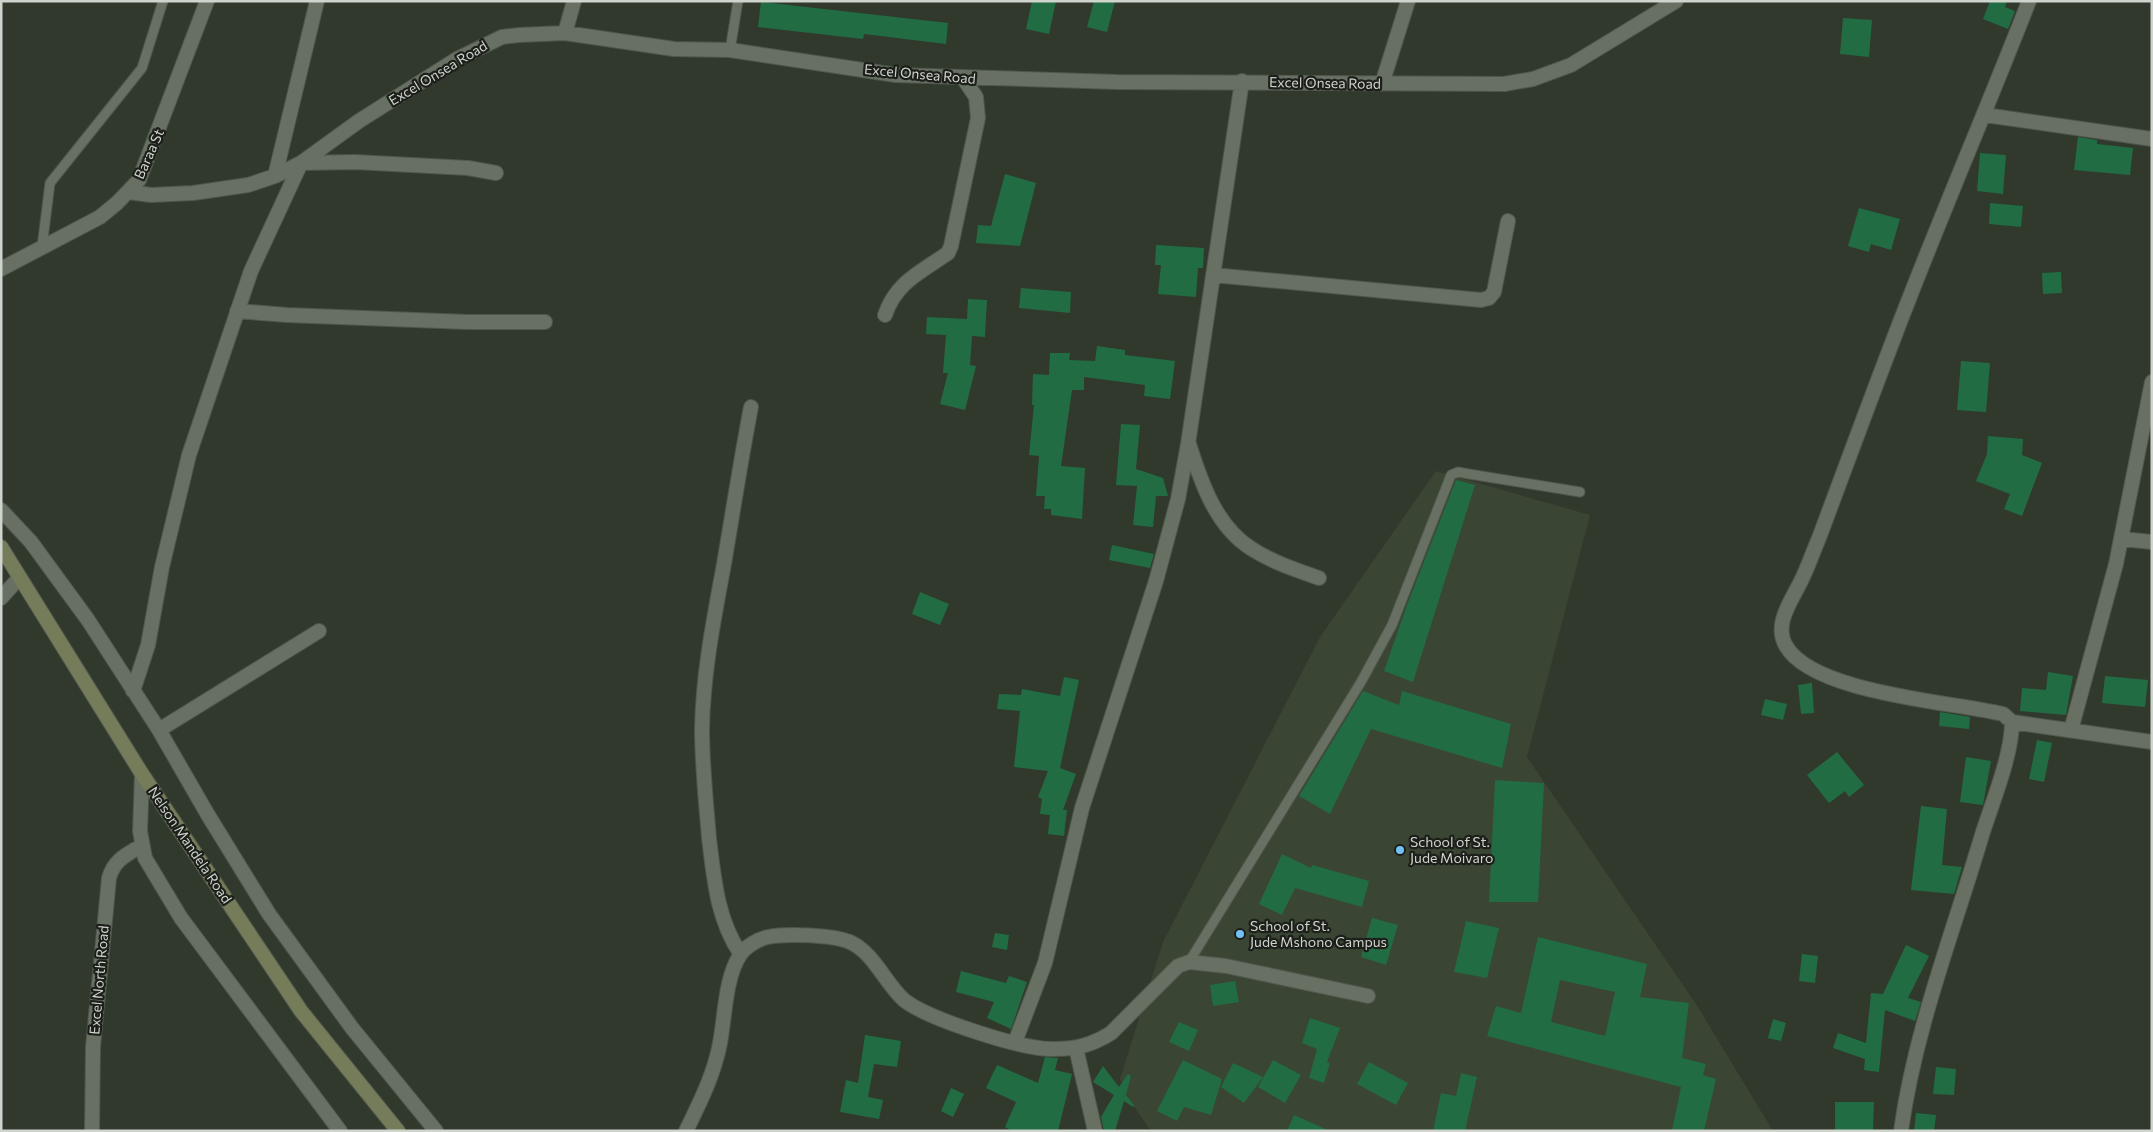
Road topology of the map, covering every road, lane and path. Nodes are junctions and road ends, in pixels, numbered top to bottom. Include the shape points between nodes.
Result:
1 (162, 1) edge
2 (207, 1) edge
3 (317, 1) edge
4 (574, 1) edge
5 (738, 1) edge
6 (1408, 1) edge
7 (1676, 1) edge
8 (2029, 1) edge
9 (1663, 6) edge
10 (565, 33) junction
11 (730, 50) junction
12 (963, 78) junction
13 (1242, 81) junction
14 (1382, 84) junction
15 (1985, 115) junction
16 (2152, 139) edge
17 (301, 162) junction
18 (496, 173) dead end
19 (275, 176) junction
20 (128, 192) junction
21 (1508, 222) dead end
22 (42, 247) junction
23 (1, 269) edge
24 (1213, 275) junction
25 (236, 311) junction
26 (885, 315) dead end
27 (545, 322) dead end
28 (2152, 382) edge
29 (751, 407) dead end
30 (1188, 444) junction
31 (1580, 492) dead end
32 (1, 510) edge
33 (2122, 539) junction
34 (2152, 542) edge
35 (1, 547) edge
36 (19, 578) junction
37 (1319, 578) dead end
38 (1, 598) edge
39 (319, 632) dead end
40 (133, 691) junction
41 (2012, 722) junction
42 (159, 730) junction
43 (2071, 730) junction
44 (2152, 742) edge
45 (142, 774) junction
46 (141, 846) junction
47 (740, 954) junction
48 (1188, 962) junction
49 (1368, 996) dead end
50 (1015, 1042) junction
51 (1076, 1048) junction
52 (92, 1131) edge
53 (340, 1131) edge
54 (398, 1131) edge
55 (436, 1131) edge
56 (686, 1131) edge
57 (1095, 1131) edge
58 (1901, 1131) edge

1 - 22 lane via 142,68 50,183
2 - 20 street, Baraa St via 147,162 139,180
3 - 19 street
4 - 10 street
5 - 11 lane
6 - 14 street
7 - 9 street, Excel Onsea Road
8 - 15 street
9 - 14 street, Excel Onsea Road via 1571,65 1533,79 1504,84
10 - 11 street, Excel Onsea Road via 674,49
10 - 17 street, Excel Onsea Road via 502,37 490,42 391,100
11 - 12 street, Excel Onsea Road via 896,75
12 - 13 street, Excel Onsea Road
12 - 26 street via 976,97 978,118 951,246 948,254 905,282 893,295
13 - 14 street, Excel Onsea Road
13 - 24 street
15 - 16 street
15 - 41 street via 1908,300 1813,552 1782,621 1782,634 1792,654 1826,676 1894,694 2003,714
17 - 18 street via 468,168
17 - 19 street, Excel Onsea Road
17 - 25 street
19 - 20 street, Excel Onsea Road via 248,185 193,193 160,196
20 - 22 street, Baraa St via 100,216
21 - 24 street via 1494,292 1481,300
22 - 23 street, Baraa St
24 - 30 street
25 - 27 street via 467,322
25 - 40 street via 176,505 148,646
28 - 33 street
29 - 47 street via 709,646 702,731 717,895 726,929
30 - 37 street via 1207,494 1233,533 1280,564
30 - 50 street via 1178,499 1156,581 1082,808 1045,963
31 - 48 lane via 1458,472 1451,475 1392,625
32 - 40 street via 58,578
33 - 34 street
33 - 43 street
35 - 36 main road, Nelson Mandela Road
36 - 38 street
36 - 45 main road, Nelson Mandela Road
39 - 42 street
40 - 42 street
41 - 43 street
41 - 58 street via 2011,737 1986,824 1923,1020
42 - 55 street via 274,922 346,1020
43 - 44 street
45 - 46 street
45 - 54 main road, Nelson Mandela Road via 301,1011
46 - 52 street, Excel North Road via 119,858 109,878 93,1046
46 - 53 street via 170,902
47 - 50 street via 766,937 795,936 849,942 862,950 904,1000 956,1025
47 - 56 street via 734,965 710,1082
48 - 49 street via 1226,966
48 - 51 street via 1178,966 1111,1033 1090,1045
50 - 51 street via 1051,1049
51 - 57 street

